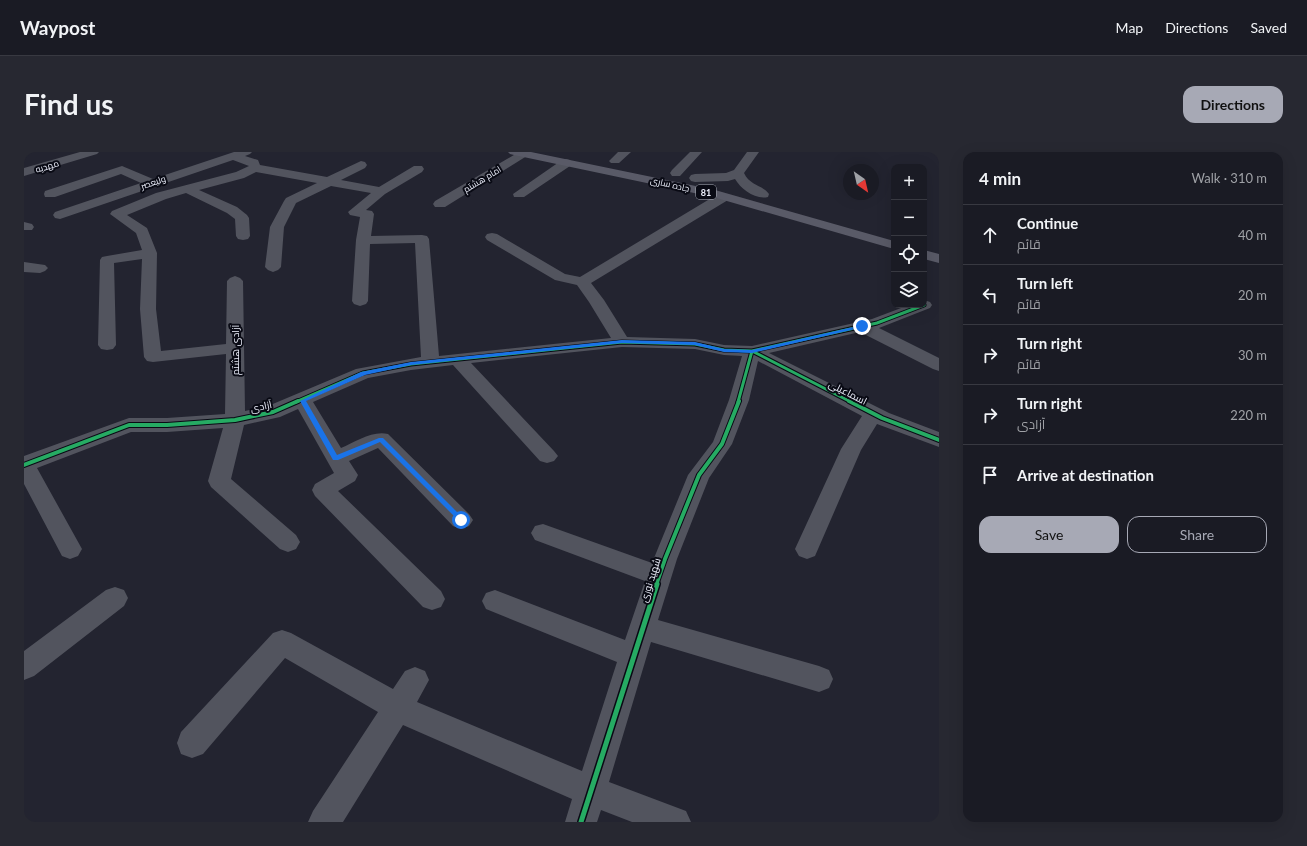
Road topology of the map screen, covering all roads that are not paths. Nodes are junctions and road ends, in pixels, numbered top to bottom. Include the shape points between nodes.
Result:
1 (93, 152) edge
2 (246, 152) edge
3 (625, 152) edge
4 (696, 152) edge
5 (753, 152) edge
6 (519, 153) edge
7 (202, 154) dead end
8 (233, 156) junction
9 (568, 157) edge
10 (220, 160) junction
11 (615, 161) junction
12 (361, 165) dead end
13 (255, 168) junction
14 (418, 169) dead end
15 (24, 172) edge
16 (676, 173) junction
17 (738, 173) junction
18 (695, 178) junction
19 (330, 182) junction
20 (152, 183) junction
21 (187, 189) junction
22 (381, 191) junction
23 (50, 194) dead end
24 (519, 194) dead end
25 (768, 195) joint
26 (723, 197) junction
27 (440, 204) dead end
28 (60, 215) dead end
29 (243, 236) dead end
30 (492, 237) dead end
31 (364, 240) junction
32 (891, 244) edge
33 (927, 246) edge
34 (150, 253) junction
35 (939, 259) edge
36 (24, 267) edge
37 (273, 267) dead end
38 (40, 268) dead end
39 (235, 281) dead end
40 (582, 282) junction
41 (360, 301) dead end
42 (929, 303) edge
43 (862, 326) junction
44 (622, 342) junction
45 (107, 345) dead end
46 (235, 348) junction
47 (752, 351) junction
48 (456, 359) junction
49 (430, 362) junction
50 (939, 365) edge
51 (302, 401) junction
52 (873, 414) junction
53 (235, 420) junction
54 (939, 440) edge
55 (547, 456) dead end
56 (336, 458) junction
57 (24, 465) edge
58 (461, 520) dead end
59 (543, 533) dead end
60 (288, 542) dead end
61 (70, 549) dead end
62 (807, 549) dead end
63 (659, 576) junction
64 (115, 598) dead end
65 (432, 599) dead end
66 (495, 601) dead end
67 (642, 627) junction
68 (633, 656) junction
69 (24, 667) edge
70 (415, 680) dead end
71 (819, 680) dead end
72 (398, 708) junction
73 (192, 743) dead end
74 (592, 791) junction
75 (324, 822) edge
76 (581, 822) edge
77 (675, 822) edge

1 - 15 street, مهدیه
2 - 8 street, ولیعصر
3 - 11 street
4 - 16 street
5 - 17 street
6 - 9 highway, جاده ساری / 81
6 - 27 street, امام هشتم
7 - 10 street
8 - 10 street, ولیعصر
8 - 13 street via 254,163
9 - 11 highway, جاده ساری / 81
9 - 24 street
9 - 26 highway, جاده ساری / 81
10 - 20 street, ولیعصر
11 - 16 highway, جاده ساری / 81
12 - 19 street
13 - 19 street
13 - 21 street via 240,175
14 - 22 street
16 - 18 highway, جاده ساری / 81
17 - 18 street via 728,177
17 - 25 street via 749,187
18 - 25 highway, جاده ساری / 81
19 - 22 street
19 - 37 street via 291,201 277,227
20 - 23 street via 122,170
20 - 28 street, ولیعصر
21 - 29 street via 232,210 242,218
21 - 34 street via 161,196 117,214 142,231
22 - 31 street via 355,212 367,214
26 - 32 highway, جاده ساری / 81
26 - 40 street
30 - 40 street via 560,278
31 - 41 street
31 - 49 street via 422,239
33 - 35 highway
34 - 45 street via 107,260
34 - 46 street via 148,309 152,357
36 - 38 street
39 - 46 street, آزادی هشتم
40 - 44 street
42 - 43 street, آزادی via 877,323
43 - 47 street, آزادی
43 - 50 street
44 - 47 street, آزادی via 695,344 724,350
44 - 48 street, آزادی
46 - 53 street, آزادی هشتم
47 - 52 street, اسماعیلی
47 - 63 street, شهید نوری via 739,400 722,444 699,475
48 - 49 street, آزادی
48 - 55 street
49 - 51 street, آزادی via 363,373
51 - 53 street, آزادی via 273,412
51 - 56 street
52 - 54 street, اسماعیلی
52 - 62 street via 851,449
53 - 57 street, آزادی via 129,425
53 - 60 street, آزادی هشتم via 219,481
56 - 58 street via 381,439
56 - 65 street via 347,475 323,490
57 - 61 street
59 - 63 street
63 - 67 street, شهید نوری
64 - 69 street
66 - 68 street
67 - 68 street, شهید نوری
67 - 71 street
68 - 74 street, شهید نوری
70 - 72 street
72 - 73 street via 282,642
72 - 74 street
72 - 75 street
74 - 76 street, شهید نوری
74 - 77 street

